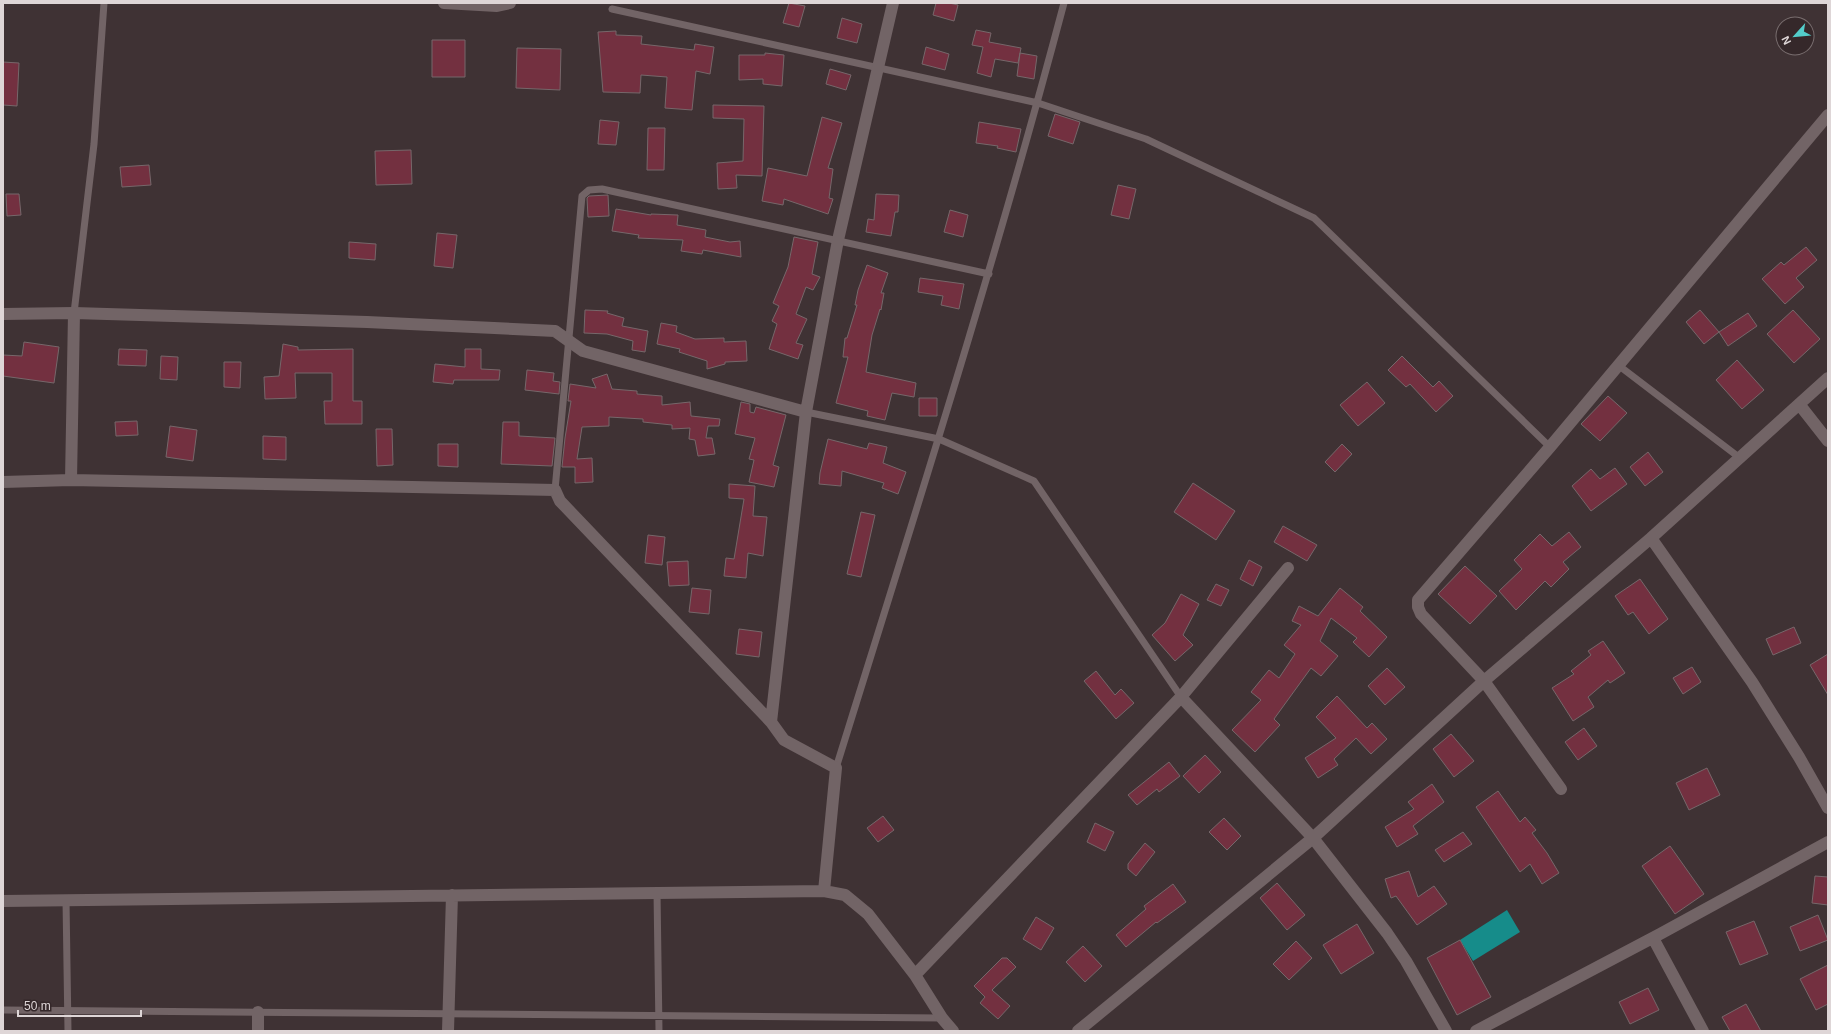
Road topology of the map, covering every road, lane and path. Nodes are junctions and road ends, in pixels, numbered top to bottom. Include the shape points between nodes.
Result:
1 (104, 3) edge
2 (444, 3) edge
3 (510, 3) edge
4 (893, 3) edge
5 (1064, 3) edge
6 (612, 9) dead end
7 (877, 67) junction
8 (1038, 103) junction
9 (1828, 115) edge
10 (838, 240) junction
11 (989, 274) junction
12 (74, 313) junction
13 (3, 314) edge
14 (570, 340) junction
15 (1618, 365) junction
16 (1828, 378) edge
17 (1799, 404) junction
18 (806, 412) junction
19 (939, 439) junction
20 (1828, 441) edge
21 (1550, 447) junction
22 (1740, 458) junction
23 (71, 480) junction
24 (3, 482) edge
25 (556, 490) junction
26 (1651, 538) junction
27 (1288, 568) dead end
28 (1484, 681) junction
29 (1181, 697) junction
30 (771, 722) junction
31 (836, 768) junction
32 (1561, 789) dead end
33 (1828, 808) edge
34 (1313, 838) junction
35 (1828, 842) edge
36 (824, 891) junction
37 (657, 892) junction
38 (452, 895) junction
39 (66, 900) junction
40 (3, 901) edge
41 (1653, 938) junction
42 (915, 976) junction
43 (3, 1010) edge
44 (67, 1010) junction
45 (258, 1012) junction
46 (448, 1014) junction
47 (659, 1016) junction
48 (942, 1018) junction
49 (68, 1031) edge
50 (258, 1031) edge
51 (448, 1031) edge
52 (659, 1031) edge
53 (953, 1031) edge
54 (1078, 1031) edge
55 (1446, 1031) edge
56 (1476, 1031) edge
57 (1702, 1031) edge

1 - 12 lane via 94,144
2 - 3 street via 497,6
4 - 7 street
5 - 8 lane
6 - 7 lane
7 - 8 lane
7 - 10 street
8 - 11 lane
8 - 21 lane via 1146,139 1314,218
9 - 15 street
10 - 11 lane
10 - 14 lane via 602,189 588,190 582,196
10 - 18 street
11 - 19 lane
12 - 13 street
12 - 14 street via 555,331
12 - 23 street
14 - 18 street via 583,351
14 - 25 lane
15 - 21 street
15 - 22 lane
16 - 17 street
17 - 20 street
17 - 22 street
18 - 19 lane
18 - 30 street
19 - 29 lane via 1034,481
19 - 31 lane
21 - 28 street via 1418,600 1421,614
22 - 26 street
23 - 24 street
23 - 25 street
25 - 30 street via 560,501
26 - 28 street
26 - 33 street via 1752,682
27 - 29 street
28 - 32 street
28 - 34 street
29 - 34 street
29 - 42 street
30 - 31 street via 784,740
31 - 36 street
34 - 54 street
34 - 55 street via 1402,955
35 - 41 street
36 - 37 street
36 - 42 street via 845,895 868,914
37 - 38 street
37 - 47 lane
38 - 39 street
38 - 46 street
39 - 40 street
39 - 44 lane
41 - 56 street
41 - 57 street
42 - 48 street
43 - 44 lane
44 - 45 lane
44 - 49 lane
45 - 46 lane
45 - 50 street
46 - 47 lane
46 - 51 street
47 - 48 lane
47 - 52 lane
48 - 53 street

